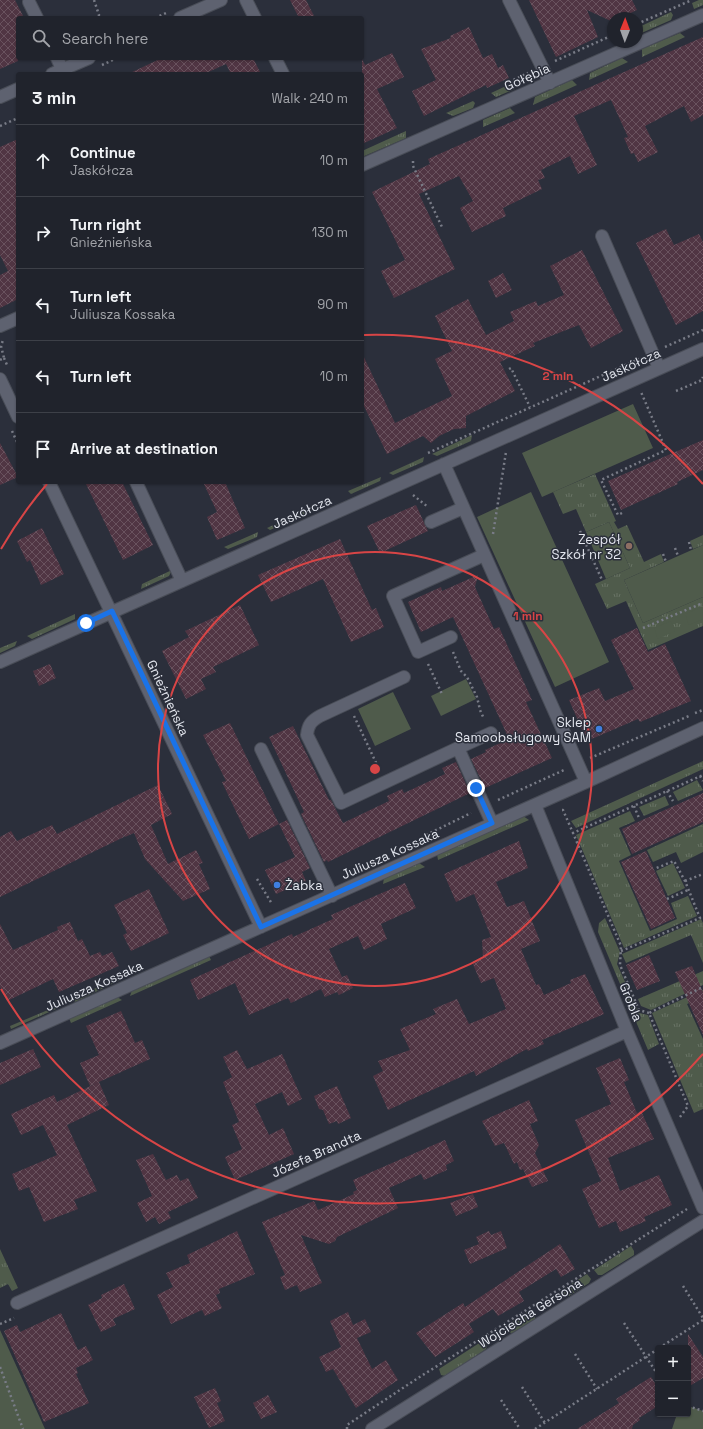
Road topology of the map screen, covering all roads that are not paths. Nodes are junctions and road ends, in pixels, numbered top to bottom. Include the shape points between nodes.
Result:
1 (221, 0) edge
2 (246, 0) edge
3 (509, 0) edge
4 (29, 2) dead end
5 (703, 15) edge
6 (36, 16) edge
7 (185, 16) edge
8 (254, 16) edge
9 (58, 60) edge
10 (85, 60) edge
11 (276, 60) edge
12 (66, 71) edge
13 (282, 72) edge
14 (550, 83) junction
15 (16, 90) edge
16 (0, 96) edge
17 (364, 164) edge
18 (602, 236) dead end
19 (16, 319) edge
20 (1, 330) edge
21 (703, 349) edge
22 (659, 368) junction
23 (0, 379) edge
24 (16, 413) edge
25 (444, 464) junction
26 (50, 484) edge
27 (137, 484) edge
28 (463, 508) junction
29 (431, 522) dead end
30 (483, 552) junction
31 (182, 581) junction
32 (112, 611) junction
33 (449, 638) road end
34 (0, 662) edge
35 (404, 678) dead end
36 (703, 728) edge
37 (491, 733) road end
38 (458, 748) junction
39 (261, 749) dead end
40 (586, 782) junction
41 (535, 805) junction
42 (492, 823) junction
43 (332, 896) junction
44 (261, 927) junction
45 (627, 1031) junction
46 (0, 1043) edge
47 (702, 1205) edge
48 (703, 1221) edge
49 (17, 1303) dead end
50 (372, 1429) edge

1 - 7 street
2 - 8 street
3 - 14 street
4 - 6 street
5 - 14 street, Gołębia
9 - 12 street
10 - 12 street
11 - 13 street
14 - 17 street, Gołębia
15 - 16 street
18 - 22 street
19 - 20 street
21 - 22 street, Jaskółcza
22 - 25 street, Jaskółcza
23 - 24 street
25 - 28 street
25 - 31 street, Jaskółcza
26 - 32 street, Gnieźnieńska
27 - 31 street
28 - 29 street
28 - 30 street
30 - 33 street via 393,596 418,652
30 - 40 street
31 - 32 street, Jaskółcza
32 - 34 street, Jaskółcza
32 - 44 street, Gnieźnieńska
35 - 38 street via 313,720 308,727 307,735 341,803
36 - 40 street, Juliusza Kossaka
37 - 38 street
38 - 42 street
39 - 43 street
40 - 41 street, Juliusza Kossaka
41 - 42 street, Juliusza Kossaka
41 - 45 street, Grobla
42 - 43 street, Juliusza Kossaka
43 - 44 street, Juliusza Kossaka
44 - 46 street, Juliusza Kossaka
45 - 47 street, Grobla
45 - 49 street, Józefa Brandta
48 - 50 street, Wojciecha Gersona

